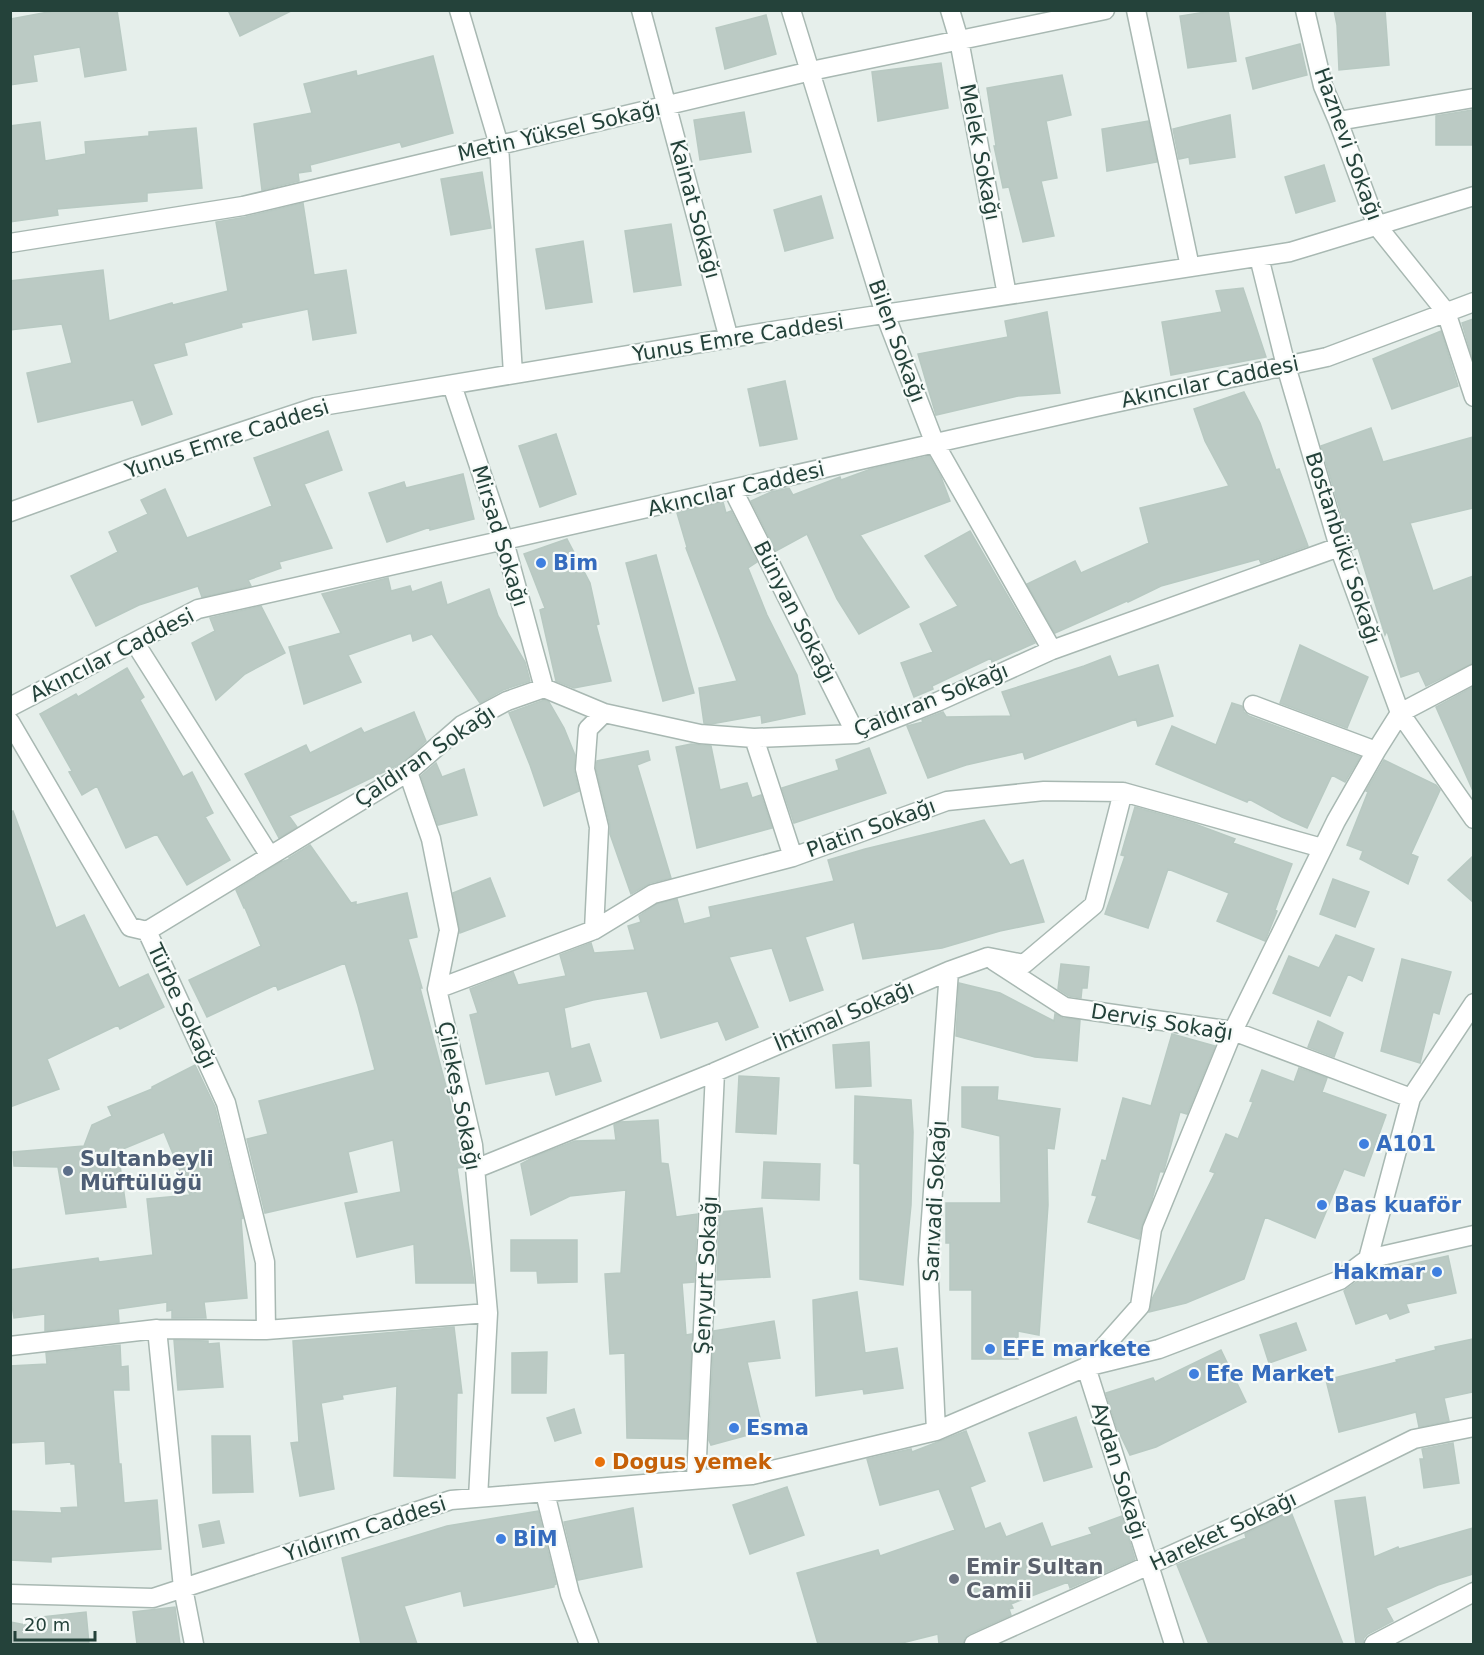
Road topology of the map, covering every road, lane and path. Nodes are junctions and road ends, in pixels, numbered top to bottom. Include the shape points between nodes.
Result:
1 (459, 10) edge
2 (641, 10) edge
3 (791, 10) edge
4 (950, 10) edge
5 (1105, 10) edge
6 (1136, 10) edge
7 (1305, 10) edge
8 (959, 40) junction
9 (811, 71) junction
10 (1473, 98) edge
11 (667, 105) junction
12 (1338, 121) junction
13 (499, 145) junction
14 (1473, 196) edge
15 (1377, 226) junction
16 (10, 243) edge
17 (1259, 256) junction
18 (1190, 267) junction
19 (1007, 295) junction
20 (1473, 302) edge
21 (1446, 312) junction
22 (885, 314) junction
23 (729, 339) junction
24 (1286, 366) junction
25 (513, 374) junction
26 (452, 385) junction
27 (1473, 397) edge
28 (935, 444) junction
29 (733, 490) junction
30 (10, 512) edge
31 (504, 541) junction
32 (1339, 548) junction
33 (135, 643) junction
34 (1052, 650) junction
35 (1473, 674) edge
36 (544, 688) junction
37 (1253, 705) dead end
38 (10, 707) edge
39 (1400, 712) junction
40 (604, 713) junction
41 (10, 722) edge
42 (856, 734) junction
43 (754, 738) junction
44 (1376, 751) junction
45 (408, 772) junction
46 (1123, 792) junction
47 (1473, 819) edge
48 (1322, 848) junction
49 (270, 856) junction
50 (793, 857) junction
51 (594, 930) junction
52 (147, 931) junction
53 (988, 957) junction
54 (949, 971) junction
55 (437, 989) junction
56 (1473, 1003) edge
57 (1233, 1031) junction
58 (715, 1072) junction
59 (1411, 1098) junction
60 (475, 1169) junction
61 (1473, 1235) edge
62 (1368, 1259) junction
63 (488, 1313) junction
64 (157, 1329) junction
65 (266, 1330) junction
66 (10, 1346) edge
67 (1086, 1367) junction
68 (1473, 1427) edge
69 (936, 1431) junction
70 (696, 1479) junction
71 (545, 1493) junction
72 (478, 1498) junction
73 (1148, 1566) junction
74 (183, 1588) junction
75 (1473, 1592) edge
76 (10, 1594) edge
77 (194, 1644) edge
78 (589, 1644) edge
79 (974, 1644) edge
80 (1174, 1644) edge
81 (1374, 1644) edge

1 - 13 street
2 - 11 street, Kainat Sokağı
3 - 9 street, Bilen Sokağı
4 - 8 street, Melek Sokağı
5 - 8 street, Metin Yüksel Sokağı
6 - 18 street
7 - 12 street, Haznevi Sokağı via 1323,86
8 - 9 street, Metin Yüksel Sokağı
8 - 19 street, Melek Sokağı
9 - 11 street, Metin Yüksel Sokağı
9 - 22 street, Bilen Sokağı
10 - 12 street
11 - 13 street, Metin Yüksel Sokağı
11 - 23 street, Kainat Sokağı
12 - 15 street, Haznevi Sokağı
13 - 16 street, Metin Yüksel Sokağı via 243,206
13 - 25 street
14 - 15 street, Yunus Emre Caddesi
15 - 17 street, Yunus Emre Caddesi via 1290,252
15 - 21 street, Haznevi Sokağı
17 - 18 street, Yunus Emre Caddesi
17 - 24 street, Bostanbükü Sokağı
18 - 19 street, Yunus Emre Caddesi
19 - 22 street, Yunus Emre Caddesi
20 - 21 street, Akıncılar Caddesi
21 - 24 street, Akıncılar Caddesi via 1327,357
21 - 27 street, Haznevi Sokağı
22 - 23 street, Yunus Emre Caddesi
22 - 28 street, Bilen Sokağı
23 - 25 street, Yunus Emre Caddesi
24 - 28 street, Akıncılar Caddesi
24 - 32 street, Bostanbükü Sokağı
25 - 26 street, Yunus Emre Caddesi
26 - 30 street, Yunus Emre Caddesi via 316,407
26 - 31 street, Mirsad Sokağı
28 - 29 street, Akıncılar Caddesi
28 - 34 street, Bilen Sokağı
29 - 31 street, Akıncılar Caddesi
29 - 42 street, Bünyan Sokağı
31 - 33 street, Akıncılar Caddesi via 198,609
31 - 36 street, Mirsad Sokağı
32 - 34 street, Çaldıran Sokağı
32 - 39 street, Bostanbükü Sokağı
33 - 38 street, Akıncılar Caddesi
33 - 49 street
34 - 42 street, Çaldıran Sokağı
35 - 39 street
36 - 40 street, Çaldıran Sokağı
36 - 45 street, Çaldıran Sokağı via 507,701 462,725
37 - 44 street
39 - 44 street
39 - 47 street, Bostanbükü Sokağı
40 - 43 street, Çaldıran Sokağı via 700,734
40 - 51 street via 588,729 585,769 599,827
41 - 52 street, Türbe Sokağı via 130,927
42 - 43 street, Çaldıran Sokağı
43 - 50 street
44 - 48 street
45 - 49 street, Çaldıran Sokağı
45 - 55 street, Çilekeş Sokağı via 431,839 449,930
46 - 48 street, Platin Sokağı
46 - 50 street, Platin Sokağı via 1044,791 947,801
46 - 53 street via 1094,905 1024,964
48 - 57 street
49 - 52 street, Çaldıran Sokağı
50 - 51 street, Platin Sokağı via 653,894
51 - 55 street, Platin Sokağı
52 - 65 street, Türbe Sokağı via 226,1103 265,1262
53 - 54 street, İhtimal Sokağı
53 - 57 street, Derviş Sokağı via 1065,1007
54 - 58 street, İhtimal Sokağı
54 - 69 street, Sarıvadi Sokağı via 928,1260
55 - 60 street, Çilekeş Sokağı via 473,1145
56 - 59 street
57 - 59 street, Derviş Sokağı
57 - 67 street via 1152,1229 1140,1306
58 - 60 street, İhtimal Sokağı
58 - 70 street, Şenyurt Sokağı
59 - 62 street
60 - 63 street, Çilekeş Sokağı
61 - 62 street, Yıldırım Caddesi
62 - 67 street, Yıldırım Caddesi via 1340,1280 1159,1349
63 - 65 street
63 - 72 street, Çilekeş Sokağı
64 - 65 street
64 - 66 street
64 - 74 street
67 - 69 street, Yıldırım Caddesi
67 - 73 street, Aydan Sokağı
68 - 73 street, Hareket Sokağı via 1414,1439
69 - 70 street, Yıldırım Caddesi via 752,1475
70 - 71 street, Yıldırım Caddesi
71 - 72 street, Yıldırım Caddesi
71 - 78 street via 570,1594
72 - 74 street, Yıldırım Caddesi via 451,1500
73 - 79 street, Hareket Sokağı
73 - 80 street, Aydan Sokağı
74 - 76 street, Yıldırım Caddesi via 153,1598
74 - 77 street
75 - 81 street

